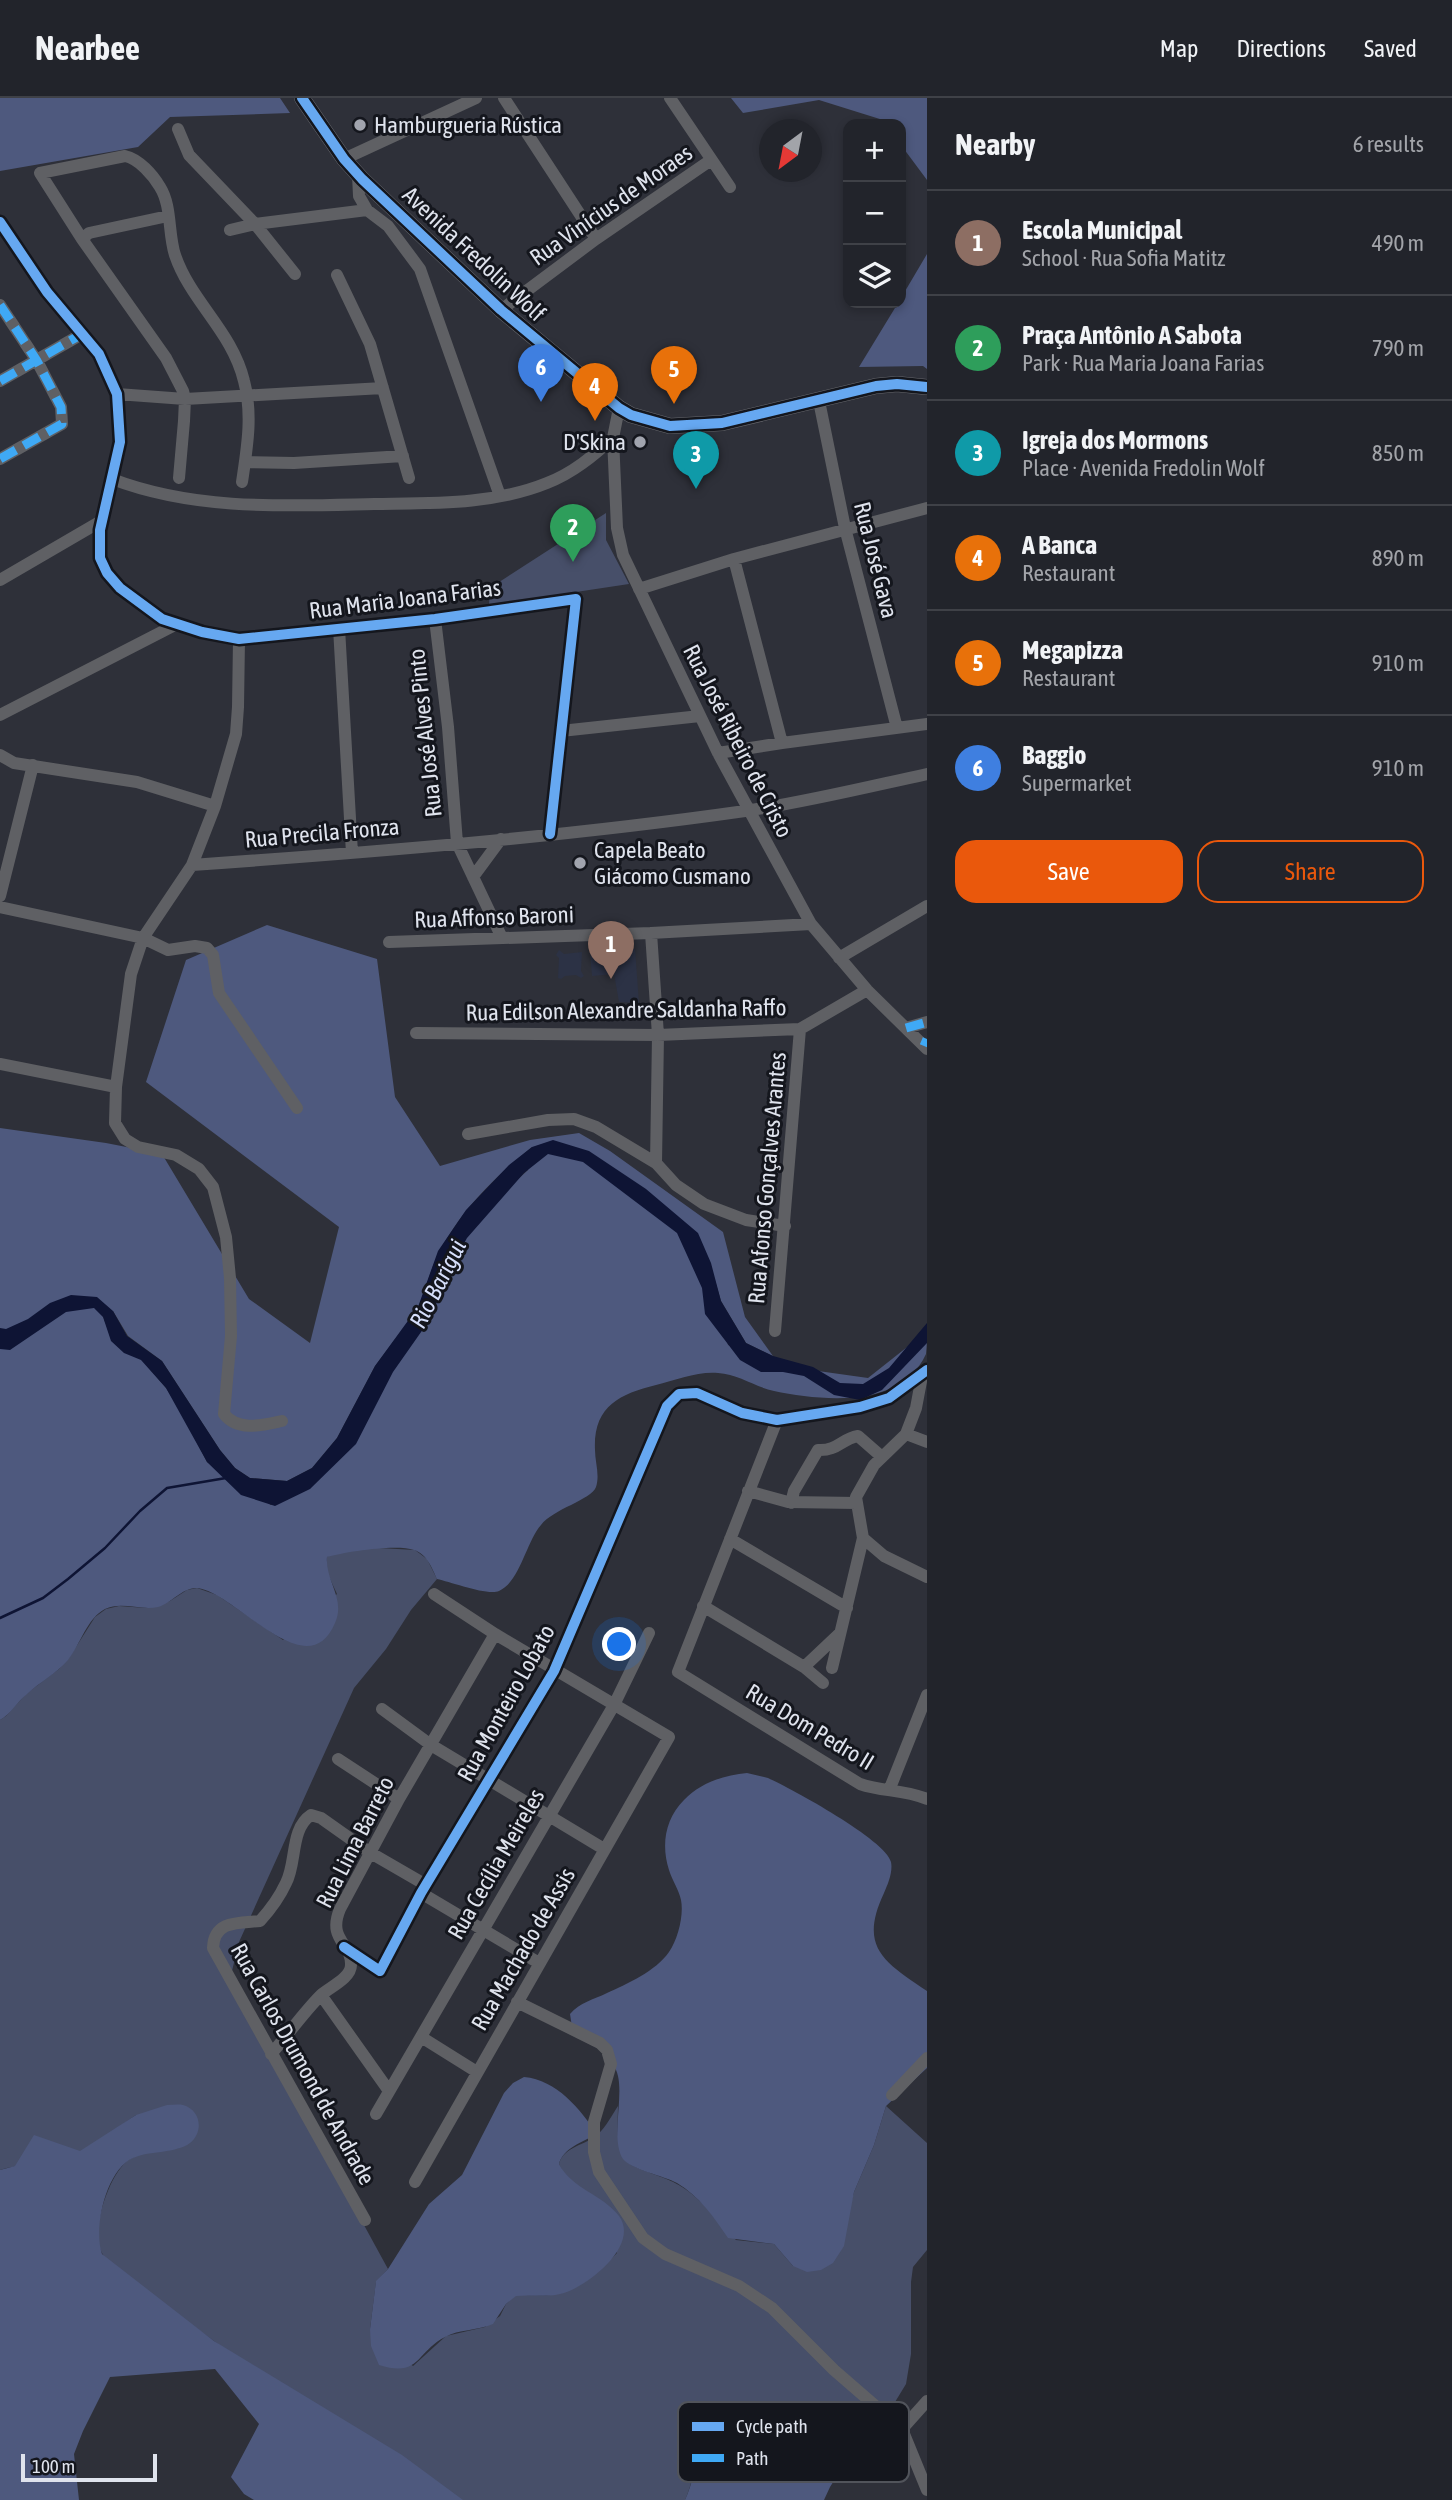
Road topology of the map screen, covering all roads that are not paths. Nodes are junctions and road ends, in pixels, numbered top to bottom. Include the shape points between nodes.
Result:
1 (302, 98) edge
2 (476, 98) edge
3 (504, 98) edge
4 (670, 98) edge
5 (178, 128) dead end
6 (344, 159) junction
7 (711, 160) junction
8 (358, 175) junction
9 (730, 187) dead end
10 (367, 210) junction
11 (168, 216) junction
12 (0, 222) edge
13 (255, 224) junction
14 (230, 230) dead end
15 (82, 239) junction
16 (596, 239) junction
17 (295, 274) dead end
18 (337, 275) dead end
19 (0, 305) edge
20 (501, 310) junction
21 (82, 334) junction
22 (37, 360) junction
23 (0, 382) edge
24 (927, 387) edge
25 (383, 388) junction
26 (117, 394) junction
27 (247, 396) junction
28 (185, 399) junction
29 (819, 401) junction
30 (619, 408) junction
31 (613, 438) junction
32 (402, 456) junction
33 (0, 459) edge
34 (245, 462) junction
35 (179, 478) dead end
36 (409, 478) dead end
37 (112, 479) junction
38 (242, 482) dead end
39 (500, 495) junction
40 (927, 508) edge
41 (103, 520) junction
42 (845, 528) junction
43 (734, 559) junction
44 (0, 580) edge
45 (639, 589) junction
46 (435, 619) junction
47 (175, 625) junction
48 (339, 628) junction
49 (239, 639) junction
50 (0, 715) edge
51 (700, 716) junction
52 (927, 724) edge
53 (897, 728) junction
54 (561, 731) junction
55 (782, 743) junction
56 (718, 753) junction
57 (0, 755) edge
58 (33, 765) junction
59 (927, 775) edge
60 (215, 806) junction
61 (748, 811) junction
62 (550, 834) junction
63 (501, 839) junction
64 (457, 843) junction
65 (352, 853) junction
66 (192, 864) junction
67 (473, 877) junction
68 (0, 896) edge
69 (927, 905) edge
70 (0, 907) edge
71 (811, 924) junction
72 (651, 933) junction
73 (143, 938) junction
74 (502, 938) junction
75 (389, 942) dead end
76 (839, 958) junction
77 (867, 990) junction
78 (927, 1022) edge
79 (906, 1028) junction
80 (800, 1029) junction
81 (416, 1033) dead end
82 (658, 1035) junction
83 (926, 1045) edge
84 (0, 1063) edge
85 (116, 1087) junction
86 (297, 1108) dead end
87 (468, 1134) dead end
88 (656, 1163) junction
89 (785, 1226) junction
90 (775, 1331) dead end
91 (924, 1373) edge
92 (777, 1419) junction
93 (282, 1421) dead end
94 (906, 1434) junction
95 (927, 1441) edge
96 (882, 1457) junction
97 (748, 1491) junction
98 (791, 1503) junction
99 (857, 1503) junction
100 (863, 1538) junction
101 (730, 1539) junction
102 (927, 1577) edge
103 (434, 1594) dead end
104 (703, 1606) junction
105 (846, 1608) junction
106 (649, 1633) dead end
107 (840, 1633) junction
108 (495, 1634) junction
109 (804, 1667) junction
110 (832, 1668) dead end
111 (554, 1671) junction
112 (823, 1683) dead end
113 (927, 1695) edge
114 (614, 1705) junction
115 (382, 1709) dead end
116 (431, 1745) junction
117 (338, 1759) dead end
118 (489, 1781) junction
119 (890, 1788) junction
120 (399, 1799) junction
121 (927, 1799) edge
122 (548, 1817) junction
123 (604, 1849) junction
124 (369, 1852) junction
125 (423, 1889) junction
126 (482, 1929) junction
127 (344, 1947) junction
128 (540, 1963) junction
129 (321, 1995) junction
130 (517, 2002) junction
131 (421, 2037) junction
132 (271, 2054) junction
133 (927, 2058) edge
134 (477, 2072) junction
135 (389, 2091) junction
136 (892, 2095) dead end
137 (376, 2114) dead end
138 (415, 2182) dead end
139 (365, 2220) dead end
140 (927, 2401) edge
141 (870, 2402) edge
142 (909, 2422) edge
143 (909, 2447) edge
144 (927, 2490) edge

1 - 6 main road, Avenida Fredolin Wolf
2 - 6 street
3 - 16 street
4 - 7 street
5 - 13 street via 189,155
6 - 8 main road, Avenida Fredolin Wolf
7 - 9 street
7 - 16 street, Rua Vinícius de Moraes
8 - 10 street via 359,196
8 - 20 main road, Avenida Fredolin Wolf
10 - 13 street
10 - 39 street via 388,226 420,269
11 - 15 street via 89,233
11 - 15 street via 159,185 131,157 40,173
11 - 27 street via 182,272 229,342
12 - 21 street
13 - 14 street
13 - 17 street
15 - 28 street via 166,358
16 - 20 street, Rua Vinícius de Moraes
18 - 25 street via 370,344
19 - 22 street
20 - 30 main road, Avenida Fredolin Wolf
21 - 22 street
21 - 26 street via 99,355
22 - 23 street
22 - 33 street via 61,407 62,424
24 - 29 main road, Avenida Fredolin Wolf via 876,386
25 - 27 street
25 - 32 street
26 - 28 street
26 - 37 street, Rua Maria Joana Farias via 120,442
27 - 28 street
27 - 34 street
28 - 35 street
29 - 30 main road, Avenida Fredolin Wolf via 722,423 670,426
29 - 42 street, Rua José Gava
30 - 31 street, Rua José Ribeiro de Cristo
31 - 39 street via 572,471 548,483
31 - 45 street, Rua José Ribeiro de Cristo via 617,528 623,555
32 - 34 street
32 - 36 street
34 - 38 street
37 - 39 street via 239,506 456,503
37 - 41 street, Rua Maria Joana Farias
40 - 42 street
41 - 44 street
41 - 47 street, Rua Maria Joana Farias via 100,558 107,573 120,588
42 - 43 street
42 - 53 street, Rua José Gava
43 - 45 street
43 - 55 street
45 - 51 street, Rua José Ribeiro de Cristo
46 - 48 street, Rua Maria Joana Farias
46 - 54 street, Rua Maria Joana Farias via 576,599
46 - 64 street, Rua José Alves Pinto
47 - 49 street, Rua Maria Joana Farias
47 - 50 street
48 - 49 street, Rua Maria Joana Farias
48 - 65 street
49 - 60 street via 236,734
51 - 54 street
51 - 56 street, Rua José Ribeiro de Cristo
52 - 53 street
53 - 55 street
54 - 62 street
55 - 56 street
56 - 61 street, Rua José Ribeiro de Cristo
57 - 58 street via 14,763
58 - 60 street via 137,782
58 - 68 street
59 - 61 street, Rua Precila Fronza
60 - 66 street
61 - 62 street, Rua Precila Fronza
61 - 71 street, Rua José Ribeiro de Cristo
62 - 63 street, Rua Precila Fronza
63 - 64 street, Rua Precila Fronza
63 - 67 street
64 - 65 street, Rua Precila Fronza
64 - 67 street
65 - 66 street, Rua Precila Fronza
66 - 73 street
67 - 74 street
69 - 76 street
70 - 73 street
71 - 72 street, Rua Affonso Baroni
71 - 76 street, Rua José Ribeiro de Cristo
72 - 74 street, Rua Affonso Baroni
72 - 82 street
73 - 85 street via 131,974
73 - 86 street via 168,950 207,948 213,955 219,993
74 - 75 street, Rua Affonso Baroni
76 - 77 street, Rua José Ribeiro de Cristo
77 - 79 street, Rua José Ribeiro de Cristo
77 - 80 street, Rua Edilson Alexandre Saldanha Raffo
78 - 79 street
79 - 83 street, Rua José Ribeiro de Cristo
80 - 82 street, Rua Edilson Alexandre Saldanha Raffo
80 - 89 street, Rua Afonso Gonçalves Arantes
81 - 82 street, Rua Edilson Alexandre Saldanha Raffo
82 - 88 street
84 - 85 street
85 - 93 street via 116,1123 125,1139 138,1147 176,1155 199,1169 213,1188 226,1237 230,1278 232,1335 225,1414 240,1426
87 - 88 street via 574,1119
88 - 89 street via 676,1185 704,1204 746,1220
89 - 90 street, Rua Afonso Gonçalves Arantes
91 - 92 street via 889,1398 860,1407
91 - 94 street
92 - 97 street
92 - 111 street, Rua Monteiro Lobato via 742,1413 697,1393 679,1394 667,1406
94 - 95 street
94 - 96 street
96 - 98 street via 858,1436 833,1450 818,1450
96 - 99 street via 865,1480
97 - 98 street
97 - 101 street
98 - 99 street
99 - 100 street
100 - 102 street via 884,1556
100 - 105 street
101 - 104 street
101 - 105 street
103 - 108 street
104 - 109 street
104 - 119 street, Rua Dom Pedro II via 678,1672 860,1784
105 - 107 street
106 - 114 street, Rua Cecília Meireles
107 - 109 street
107 - 110 street
108 - 111 street
108 - 116 street, Rua Lima Barreto
109 - 112 street
111 - 114 street
111 - 118 street, Rua Monteiro Lobato
113 - 119 street
114 - 122 street, Rua Cecília Meireles
114 - 123 street, Rua Machado de Assis via 669,1737
115 - 116 street
116 - 118 street
116 - 120 street, Rua Lima Barreto
117 - 120 street
118 - 122 street
118 - 125 street, Rua Monteiro Lobato
119 - 121 street, Rua Dom Pedro II
120 - 124 street, Rua Lima Barreto
122 - 123 street
122 - 126 street, Rua Cecília Meireles
123 - 128 street, Rua Machado de Assis
124 - 125 street
124 - 127 street, Rua Lima Barreto via 336,1919
124 - 132 street, Rua Carlos Drumond de Andrade via 311,1815 300,1825 287,1882 260,1921 227,1924 213,1939 213,1948
125 - 126 street
125 - 127 street, Rua Monteiro Lobato via 380,1971
126 - 128 street
126 - 131 street, Rua Cecília Meireles
127 - 129 street, Rua Lima Barreto via 351,1969
128 - 130 street, Rua Machado de Assis
129 - 132 street, Rua Lima Barreto
129 - 135 street
130 - 134 street, Rua Machado de Assis
130 - 141 street via 607,2050 611,2064 594,2122 594,2152 599,2172 643,2238 665,2254 739,2286 772,2308
131 - 134 street
131 - 135 street, Rua Cecília Meireles
132 - 139 street, Rua Carlos Drumond de Andrade
133 - 136 street
134 - 138 street, Rua Machado de Assis
135 - 137 street, Rua Cecília Meireles
140 - 142 street
143 - 144 street

